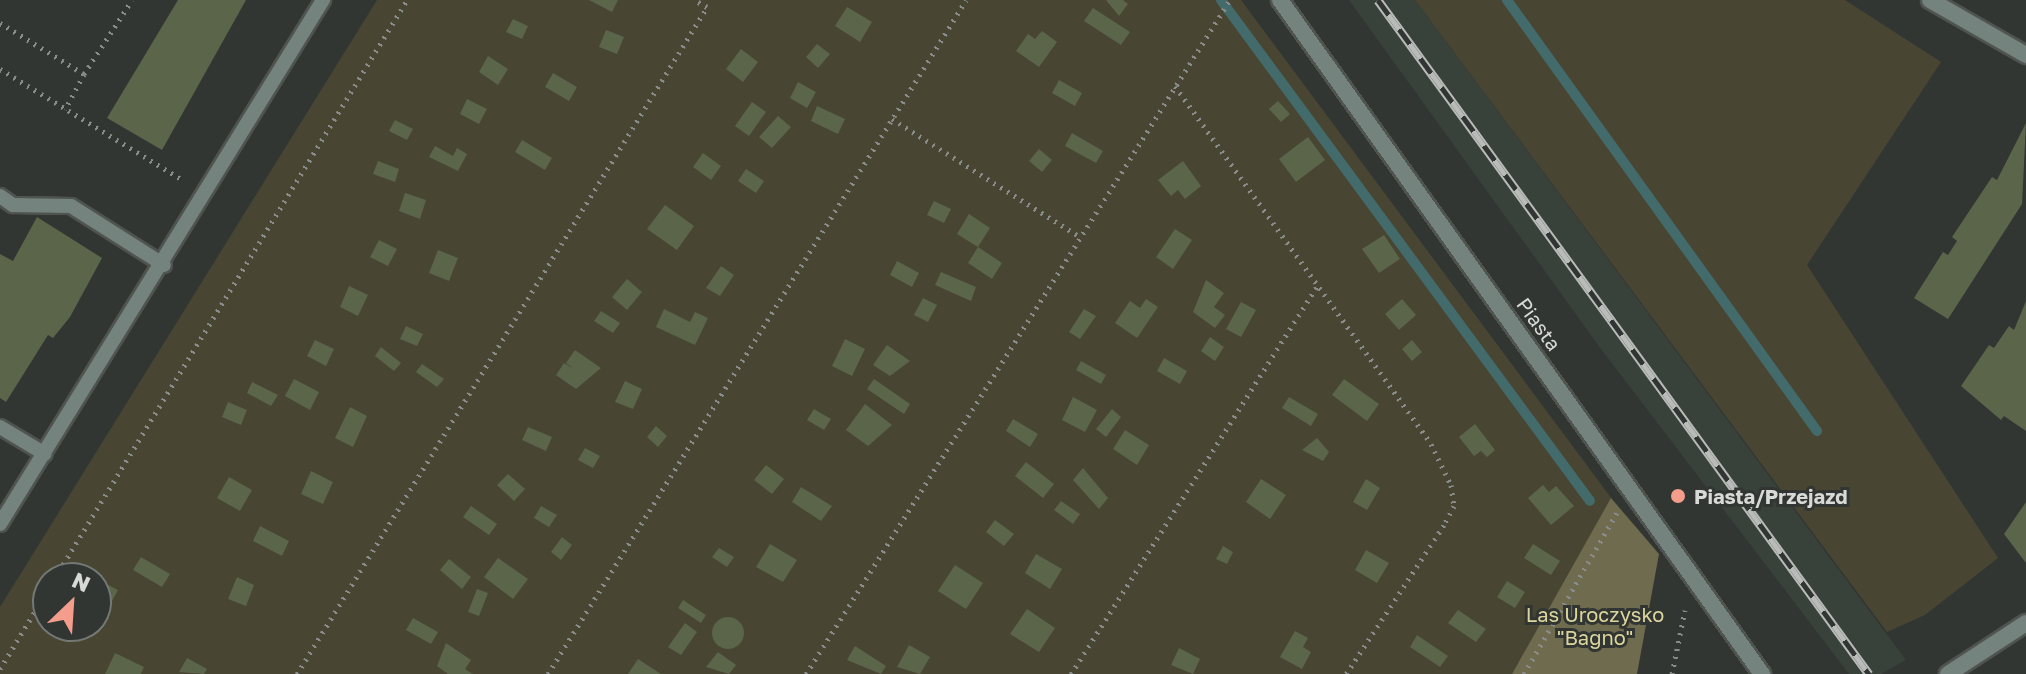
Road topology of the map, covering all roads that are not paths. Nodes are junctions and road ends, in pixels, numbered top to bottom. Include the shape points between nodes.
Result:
1 (323, 0) edge
2 (1280, 0) edge
3 (1930, 0) edge
4 (2026, 55) edge
5 (0, 196) edge
6 (164, 265) junction
7 (0, 427) edge
8 (45, 454) junction
9 (0, 524) edge
10 (2026, 623) edge
11 (1762, 674) edge
12 (1948, 674) edge

1 - 6 lane
2 - 11 street, Piasta
3 - 4 street
5 - 6 lane via 13,205 71,206
6 - 8 lane
7 - 8 lane
8 - 9 lane
10 - 12 street

